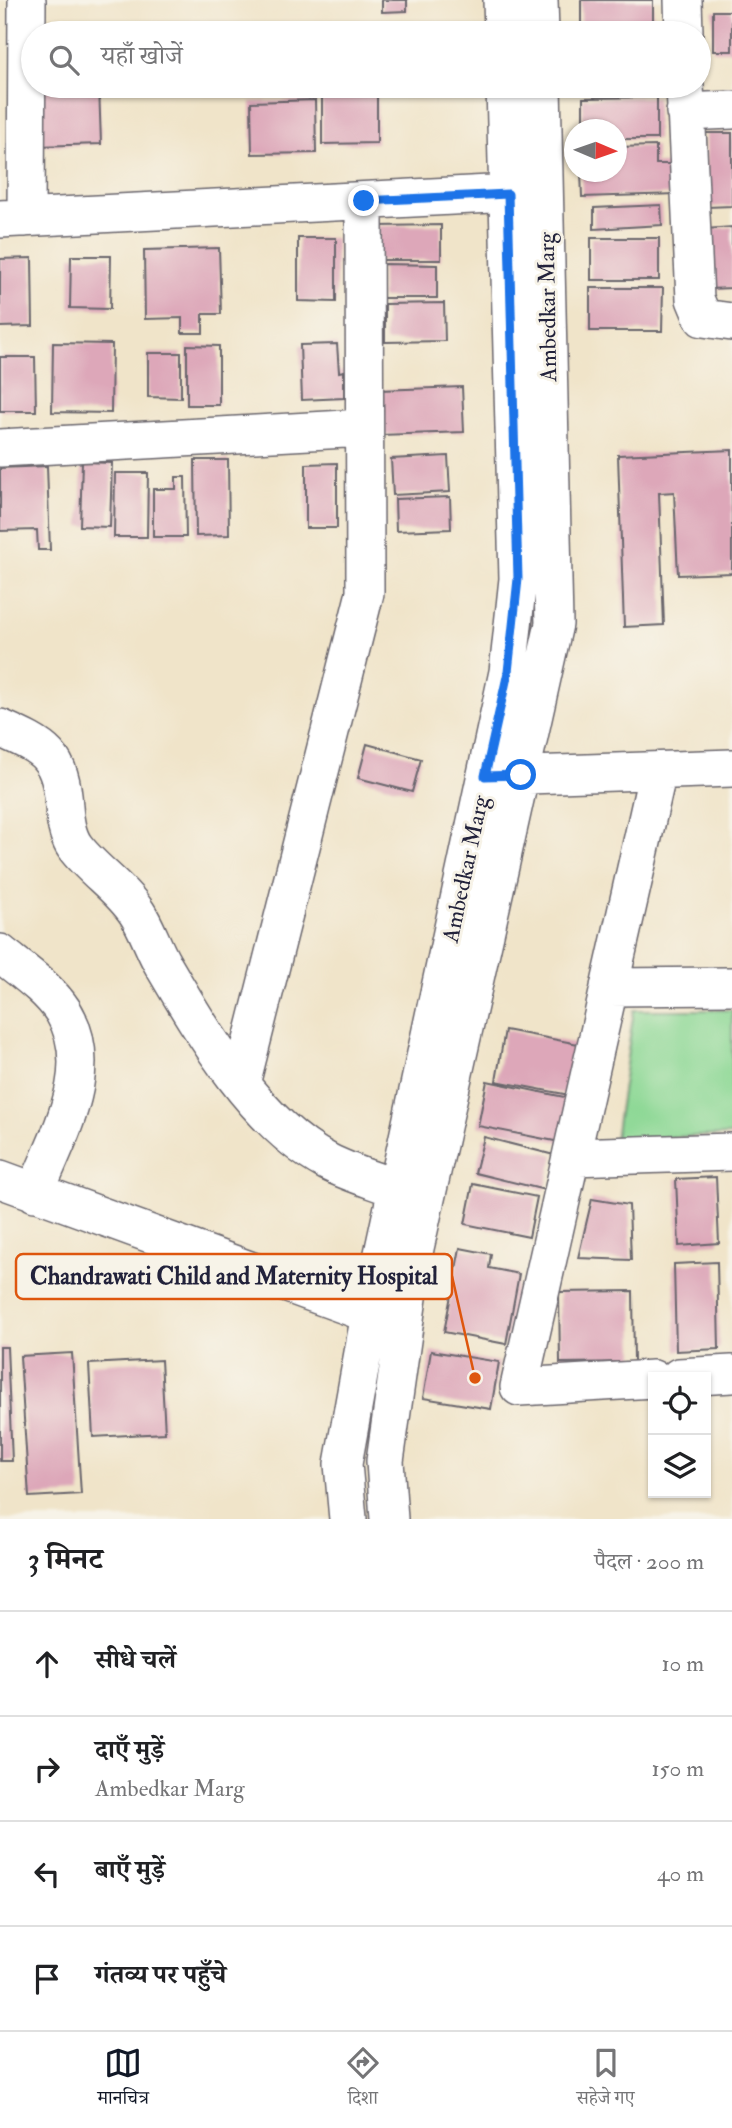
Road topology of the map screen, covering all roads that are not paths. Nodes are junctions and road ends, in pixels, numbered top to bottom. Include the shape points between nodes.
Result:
1 (27, 0) edge
2 (502, 0) edge
3 (539, 0) edge
4 (683, 0) edge
5 (26, 21) edge
6 (503, 21) edge
7 (540, 21) edge
8 (684, 21) edge
9 (21, 94) edge
10 (505, 98) edge
11 (542, 98) edge
12 (685, 99) edge
13 (732, 110) edge
14 (545, 192) junction
15 (508, 194) junction
16 (364, 201) junction
17 (13, 219) edge
18 (732, 322) edge
19 (364, 428) junction
20 (0, 447) edge
21 (0, 728) edge
22 (732, 768) edge
23 (658, 771) junction
24 (521, 775) junction
25 (485, 776) junction
26 (0, 953) edge
27 (732, 986) edge
28 (609, 987) junction
29 (241, 1084) junction
30 (732, 1152) edge
31 (571, 1157) junction
32 (0, 1179) edge
33 (397, 1189) junction
34 (35, 1193) junction
35 (370, 1314) junction
36 (732, 1374) edge
37 (711, 1375) edge
38 (648, 1379) edge
39 (348, 1519) edge
40 (388, 1519) edge

1 - 5 street
2 - 6 street
3 - 7 street
4 - 8 street
9 - 17 street
10 - 15 street, Ambedkar Marg
11 - 14 street, Ambedkar Marg
12 - 13 street
12 - 18 street via 695,299 703,318
14 - 15 street
14 - 24 street, Ambedkar Marg via 554,624
15 - 16 street
15 - 25 street, Ambedkar Marg via 518,579 508,672
16 - 17 street
16 - 19 street
19 - 20 street
19 - 29 street via 365,593
21 - 29 street via 49,755 60,771 65,823 74,846 138,915 149,943
22 - 23 street
23 - 24 street
23 - 28 street
24 - 25 street
24 - 40 street, Ambedkar Marg via 415,1248 385,1461
25 - 33 street, Ambedkar Marg
26 - 34 street via 63,1011 76,1044 76,1088
27 - 28 street
28 - 31 street
29 - 33 street via 279,1125 328,1162
30 - 31 street
31 - 38 street via 519,1387
32 - 34 street
33 - 35 street, Ambedkar Marg
34 - 35 street
35 - 39 street, Ambedkar Marg via 344,1464
36 - 37 street

